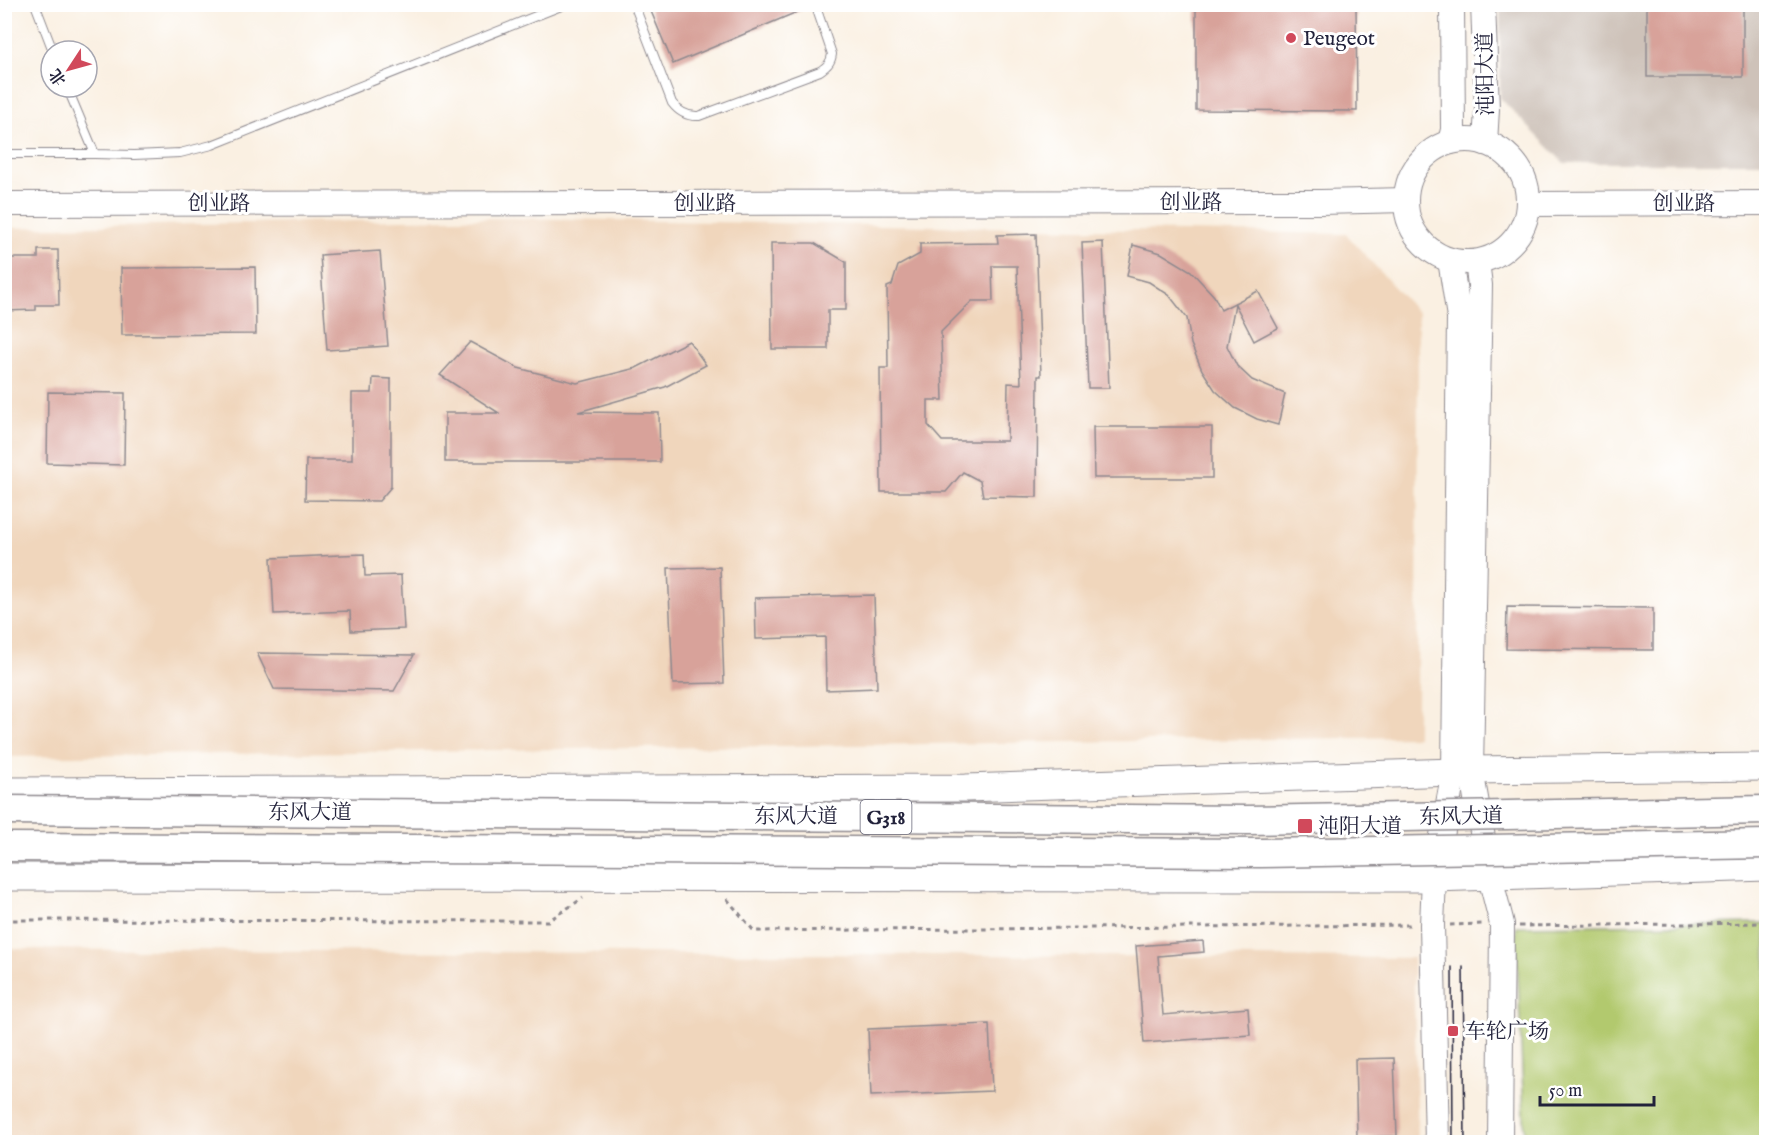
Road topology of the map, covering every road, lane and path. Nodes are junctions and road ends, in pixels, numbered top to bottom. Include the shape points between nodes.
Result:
1 (35, 4) edge
2 (566, 4) edge
3 (634, 4) edge
4 (815, 4) edge
5 (1452, 4) edge
6 (1483, 4) edge
7 (48, 39) edge
8 (72, 99) edge
9 (1450, 142) junction
10 (1485, 143) junction
11 (10, 154) dead end
12 (95, 154) junction
13 (1406, 200) junction
14 (1767, 203) edge
15 (4, 204) edge
16 (1529, 204) junction
17 (1450, 260) junction
18 (1477, 262) junction
19 (1767, 767) edge
20 (1463, 771) junction
21 (4, 791) edge
22 (4, 810) edge
23 (1767, 810) edge
24 (1767, 844) edge
25 (4, 847) edge
26 (1767, 867) edge
27 (4, 877) edge
28 (1490, 877) junction
29 (1434, 878) junction
30 (590, 894) dead end
31 (725, 896) dead end
32 (4, 920) edge
33 (1767, 923) edge
34 (1502, 924) junction
35 (1432, 925) junction
36 (1437, 1143) edge
37 (1500, 1143) edge

1 - 7 lane
2 - 12 lane via 212,145 180,153
3 - 4 lane via 672,103 691,117 826,67 832,54
5 - 9 main road, 沌阳大道
6 - 10 main road, 沌阳大道
8 - 12 lane
9 - 10 main road
9 - 13 main road via 1433,150 1419,164
10 - 16 main road via 1503,151 1517,166 1526,184
11 - 12 lane
13 - 15 main road, 创业路
13 - 17 main road via 1409,220 1418,237 1432,251
14 - 16 main road, 创业路
16 - 18 main road via 1524,225 1513,242 1497,256
17 - 18 main road
17 - 20 main road via 1459,317
18 - 20 main road via 1480,285
19 - 20 main road
20 - 21 main road via 966,788
20 - 28 main road
20 - 29 main road
22 - 23 highway, 东风大道 / G318, bridge via 1247,820
24 - 25 highway, 东风大道 / G318, bridge via 1260,853
26 - 28 main road
27 - 29 main road
28 - 29 main road
28 - 34 main road
29 - 35 main road
30 - 32 path via 548,921
31 - 35 path via 754,931
33 - 34 path
34 - 35 path
34 - 37 main road
35 - 36 main road

